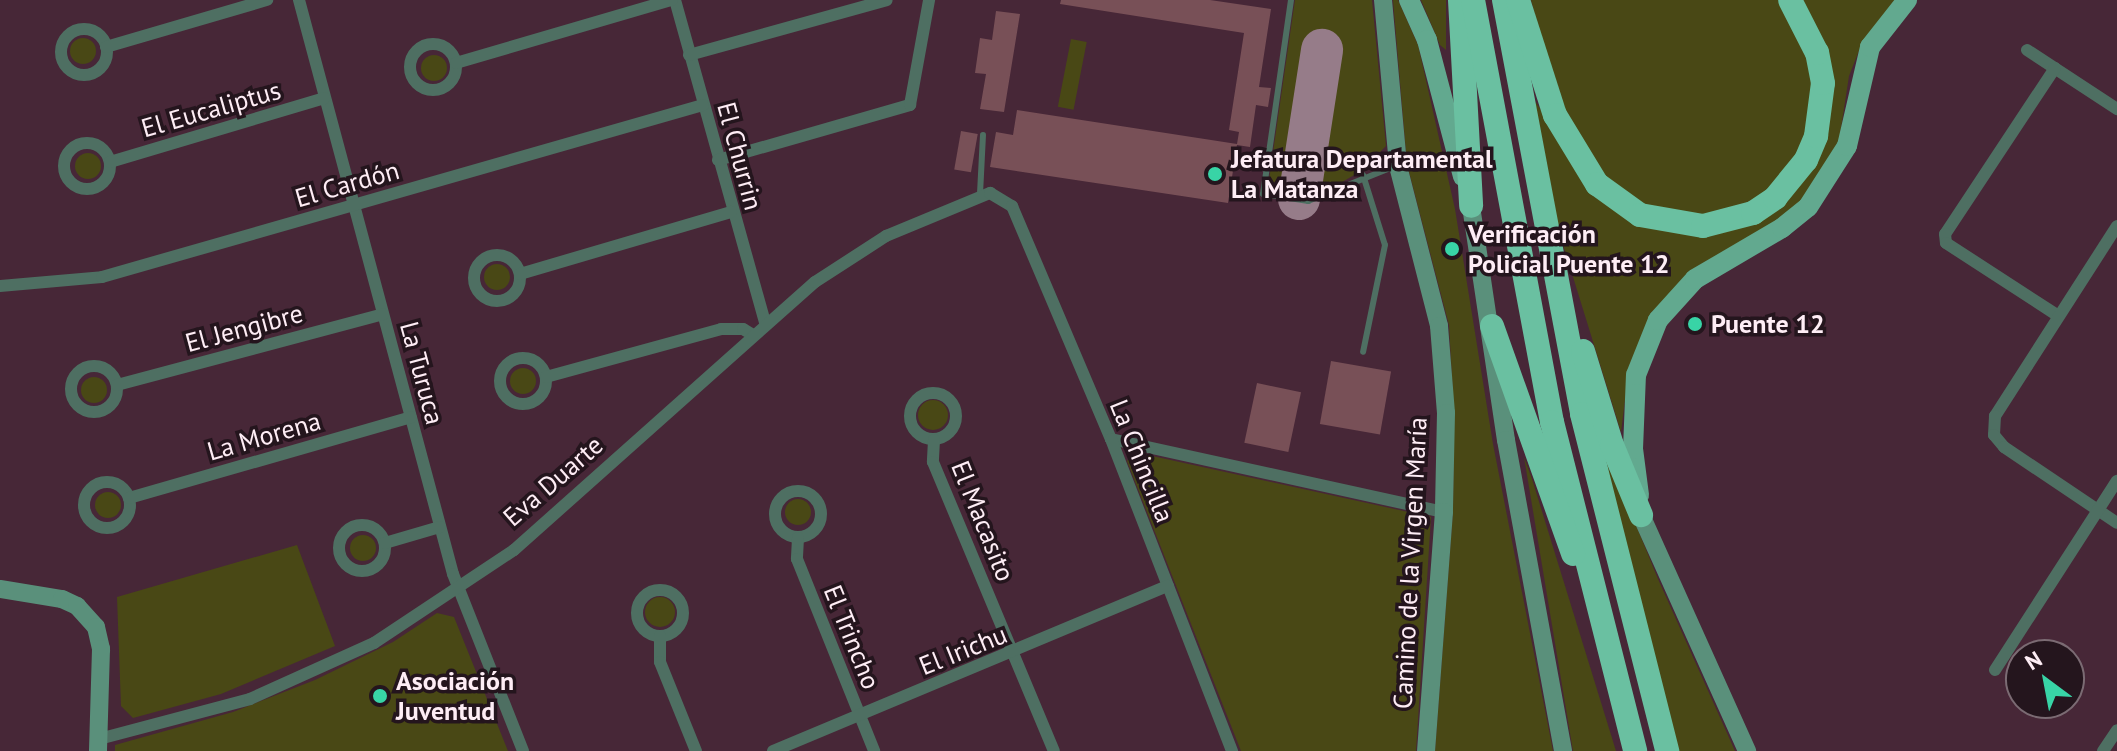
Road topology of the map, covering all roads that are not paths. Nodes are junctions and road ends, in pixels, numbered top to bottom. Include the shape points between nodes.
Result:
1 (267, 0) edge
2 (299, 0) edge
3 (674, 0) edge
4 (887, 0) edge
5 (929, 0) edge
6 (1291, 0) edge
7 (1383, 0) edge
8 (1409, 0) edge
9 (1460, 0) edge
10 (1473, 0) edge
11 (1504, 0) edge
12 (1518, 0) edge
13 (1790, 0) edge
14 (1907, 0) edge
15 (106, 47) dead end
16 (2027, 50) dead end
17 (689, 55) junction
18 (456, 63) dead end
19 (2055, 68) junction
20 (325, 98) junction
21 (703, 105) junction
22 (2117, 109) edge
23 (983, 135) dead end
24 (718, 160) junction
25 (110, 162) dead end
26 (1398, 166) junction
27 (1363, 175) junction
28 (980, 194) junction
29 (999, 195) joint
30 (354, 204) junction
31 (1471, 206) junction
32 (731, 212) junction
33 (2117, 226) edge
34 (520, 274) dead end
35 (1554, 275) junction
36 (0, 286) edge
37 (383, 314) junction
38 (2057, 315) junction
39 (765, 323) junction
40 (1492, 326) junction
41 (753, 335) junction
42 (1363, 352) dead end
43 (546, 377) dead end
44 (117, 385) dead end
45 (411, 417) junction
46 (1111, 439) junction
47 (934, 440) dead end
48 (2117, 481) edge
49 (129, 498) dead end
50 (2098, 510) junction
51 (1444, 512) junction
52 (1641, 515) junction
53 (2117, 523) edge
54 (440, 527) junction
55 (798, 538) dead end
56 (385, 543) dead end
57 (1168, 586) junction
58 (0, 589) edge
59 (459, 591) junction
60 (1599, 616) junction
61 (660, 636) dead end
62 (1013, 654) junction
63 (1995, 670) dead end
64 (859, 715) junction
65 (2117, 730) edge
66 (99, 745) edge
67 (523, 751) edge
68 (696, 751) edge
69 (773, 751) edge
70 (874, 751) edge
71 (1054, 751) edge
72 (1232, 751) edge
73 (1426, 751) edge
74 (1563, 751) edge
75 (1635, 751) edge
76 (1667, 751) edge
77 (1747, 751) edge
78 (2103, 751) edge

1 - 15 street
2 - 20 street, La Turuca
3 - 17 street, El Churrin
3 - 18 street
4 - 17 street
5 - 24 street via 910,105
6 - 27 lane via 1263,194 1308,201
7 - 26 street, Camino de la Virgen María
8 - 31 main road via 1427,40
9 - 31 highway
10 - 60 highway via 1549,408
11 - 35 highway
12 - 13 highway via 1555,115 1579,162 1618,203 1640,215 1703,226 1753,213 1775,198 1806,160 1816,136 1823,83 1817,53
14 - 52 main road via 1870,47 1847,146 1808,207 1695,279 1674,299 1646,343 1633,409
16 - 19 street
17 - 21 street, El Churrin
19 - 22 street
19 - 38 street via 1945,234 1946,243
20 - 25 street, El Eucaliptus
20 - 30 street, La Turuca
21 - 24 street, El Churrin
21 - 30 street, El Cardón
23 - 28 lane
24 - 32 street, El Churrin
26 - 27 lane
26 - 51 street, Camino de la Virgen María via 1439,326 1446,413
27 - 42 lane via 1385,245
28 - 29 street, Eva Duarte
28 - 39 street, Eva Duarte via 886,236
29 - 46 street, La Chincilla via 1012,206
30 - 36 street, El Cardón via 83,281
30 - 37 street, La Turuca
31 - 40 street
32 - 34 street
32 - 39 street, El Churrin
33 - 38 street
35 - 52 highway
35 - 76 highway via 1582,414
37 - 44 street, El Jengibre
37 - 45 street, La Turuca
38 - 50 street via 1995,416 1994,435
39 - 41 street, Eva Duarte
40 - 60 highway via 1560,526
40 - 74 street via 1506,440
41 - 43 street via 743,329 721,329
41 - 59 street, Eva Duarte via 549,520
45 - 49 street, La Morena
45 - 54 street, La Turuca
46 - 51 street
46 - 57 street, La Chincilla
47 - 62 street, El Macasito via 933,462
48 - 50 street
50 - 53 street
50 - 63 street
51 - 73 street, Camino de la Virgen María
52 - 77 street
54 - 56 street
54 - 59 street, La Turuca
55 - 64 street, El Trincho via 797,559
57 - 62 street, El Irichu
57 - 72 street, La Chincilla
58 - 66 street via 62,599 89,615 101,649
59 - 66 street, Eva Duarte via 374,643 305,676
59 - 67 street, La Turuca
60 - 75 highway
61 - 68 street via 660,662
62 - 64 street, El Irichu
62 - 71 street, El Macasito
64 - 69 street, El Irichu
64 - 70 street, El Trincho
65 - 78 street

